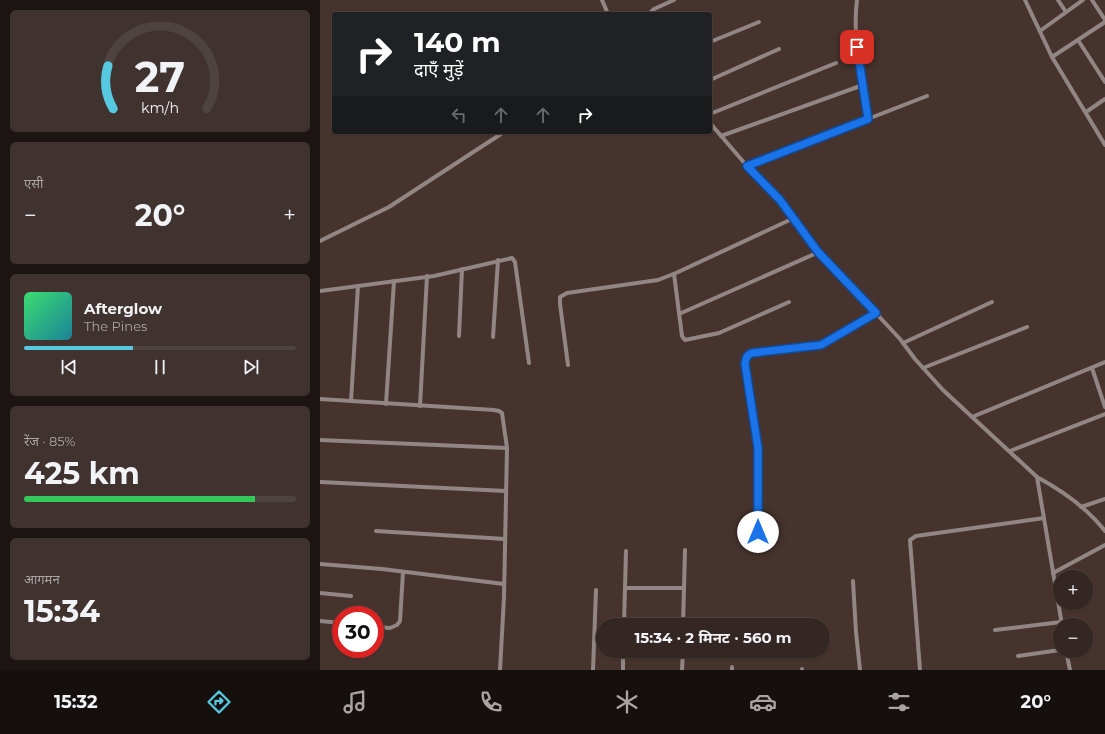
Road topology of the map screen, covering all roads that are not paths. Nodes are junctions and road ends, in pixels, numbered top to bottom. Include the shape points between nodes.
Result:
1 (602, 0) edge
2 (674, 0) edge
3 (857, 0) edge
4 (1025, 0) edge
5 (1058, 0) edge
6 (1083, 0) edge
7 (1092, 0) edge
8 (607, 12) edge
9 (651, 12) edge
10 (1066, 12) junction
11 (1105, 21) edge
12 (759, 22) dead end
13 (1040, 31) junction
14 (1078, 40) junction
15 (712, 41) edge
16 (779, 49) dead end
17 (1052, 57) junction
18 (836, 63) dead end
19 (712, 79) edge
20 (1105, 82) edge
21 (863, 85) junction
22 (927, 96) dead end
23 (1105, 99) edge
24 (1086, 112) junction
25 (712, 113) edge
26 (868, 119) junction
27 (712, 125) edge
28 (501, 134) edge
29 (722, 136) junction
30 (1105, 145) edge
31 (747, 166) junction
32 (794, 218) junction
33 (320, 241) edge
34 (818, 252) junction
35 (498, 260) junction
36 (462, 269) junction
37 (674, 274) junction
38 (427, 276) junction
39 (394, 281) junction
40 (358, 286) junction
41 (320, 291) edge
42 (789, 302) dead end
43 (992, 302) dead end
44 (876, 313) junction
45 (679, 314) junction
46 (1028, 327) dead end
47 (459, 336) dead end
48 (493, 337) dead end
49 (903, 343) junction
50 (1105, 362) edge
51 (529, 363) dead end
52 (568, 364) dead end
53 (923, 368) junction
54 (1092, 368) junction
55 (320, 399) edge
56 (351, 401) junction
57 (386, 404) junction
58 (420, 406) junction
59 (1105, 407) edge
60 (1105, 414) edge
61 (972, 417) junction
62 (320, 440) edge
63 (507, 448) junction
64 (1010, 451) junction
65 (1037, 477) junction
66 (320, 482) edge
67 (506, 491) junction
68 (1105, 499) edge
69 (1082, 507) junction
70 (1044, 518) junction
71 (376, 531) dead end
72 (1105, 531) edge
73 (505, 539) junction
74 (757, 545) dead end
75 (1105, 545) edge
76 (685, 550) dead end
77 (626, 552) dead end
78 (320, 564) edge
79 (1059, 570) edge
80 (403, 572) junction
81 (1053, 573) edge
82 (853, 581) dead end
83 (504, 584) junction
84 (625, 588) junction
85 (684, 588) junction
86 (596, 590) dead end
87 (320, 593) edge
88 (351, 596) dead end
89 (624, 618) edge
90 (683, 618) edge
91 (320, 621) edge
92 (332, 622) edge
93 (1053, 624) edge
94 (384, 627) edge
95 (996, 630) dead end
96 (1053, 651) edge
97 (1018, 656) dead end
98 (623, 658) edge
99 (683, 658) edge
100 (1067, 658) edge
101 (500, 670) edge
102 (593, 670) edge
103 (623, 670) edge
104 (682, 670) edge
105 (860, 670) edge
106 (920, 670) edge
107 (1070, 670) edge

1 - 8 street
2 - 9 street
3 - 21 street via 857,47
4 - 13 street
5 - 10 street
6 - 10 street
7 - 11 street
10 - 13 street
11 - 14 street
12 - 15 street
13 - 17 street
14 - 17 street
14 - 20 street
16 - 19 street
17 - 24 street
18 - 25 street
21 - 26 street
21 - 29 street
22 - 26 street
23 - 24 street
24 - 30 street
26 - 31 street
27 - 29 street
28 - 33 street via 390,207
29 - 31 street
31 - 32 street
32 - 34 street
32 - 37 street
34 - 44 street
34 - 45 street
35 - 36 street
35 - 48 street
35 - 51 street via 514,259
36 - 38 street
36 - 47 street
37 - 45 street
37 - 52 street via 658,280 562,295 560,304
38 - 39 street
38 - 58 street
39 - 40 street
39 - 57 street
40 - 41 street
40 - 56 street
42 - 45 street via 719,333 685,340 682,336
43 - 49 street
44 - 49 street
44 - 74 street via 821,345 752,353 746,358 758,448
46 - 53 street
49 - 53 street
50 - 54 street
53 - 61 street
54 - 59 street
54 - 61 street
55 - 56 street
56 - 57 street
57 - 58 street
58 - 63 street via 499,411 503,417
60 - 64 street
61 - 64 street
62 - 63 street
63 - 67 street
64 - 65 street
65 - 69 street via 1056,487
65 - 70 street
66 - 67 street
67 - 73 street
68 - 69 street
69 - 72 street
70 - 81 street
70 - 106 street via 916,536 910,540
71 - 73 street
73 - 83 street
75 - 79 street
76 - 85 street
77 - 84 street
78 - 80 street
80 - 83 street
80 - 94 street via 400,621 394,628
82 - 105 street
83 - 101 street
84 - 85 street
84 - 89 street
85 - 90 street
86 - 102 street
87 - 88 street
91 - 92 street
93 - 95 street
96 - 97 street
98 - 103 street
99 - 104 street
100 - 107 street

